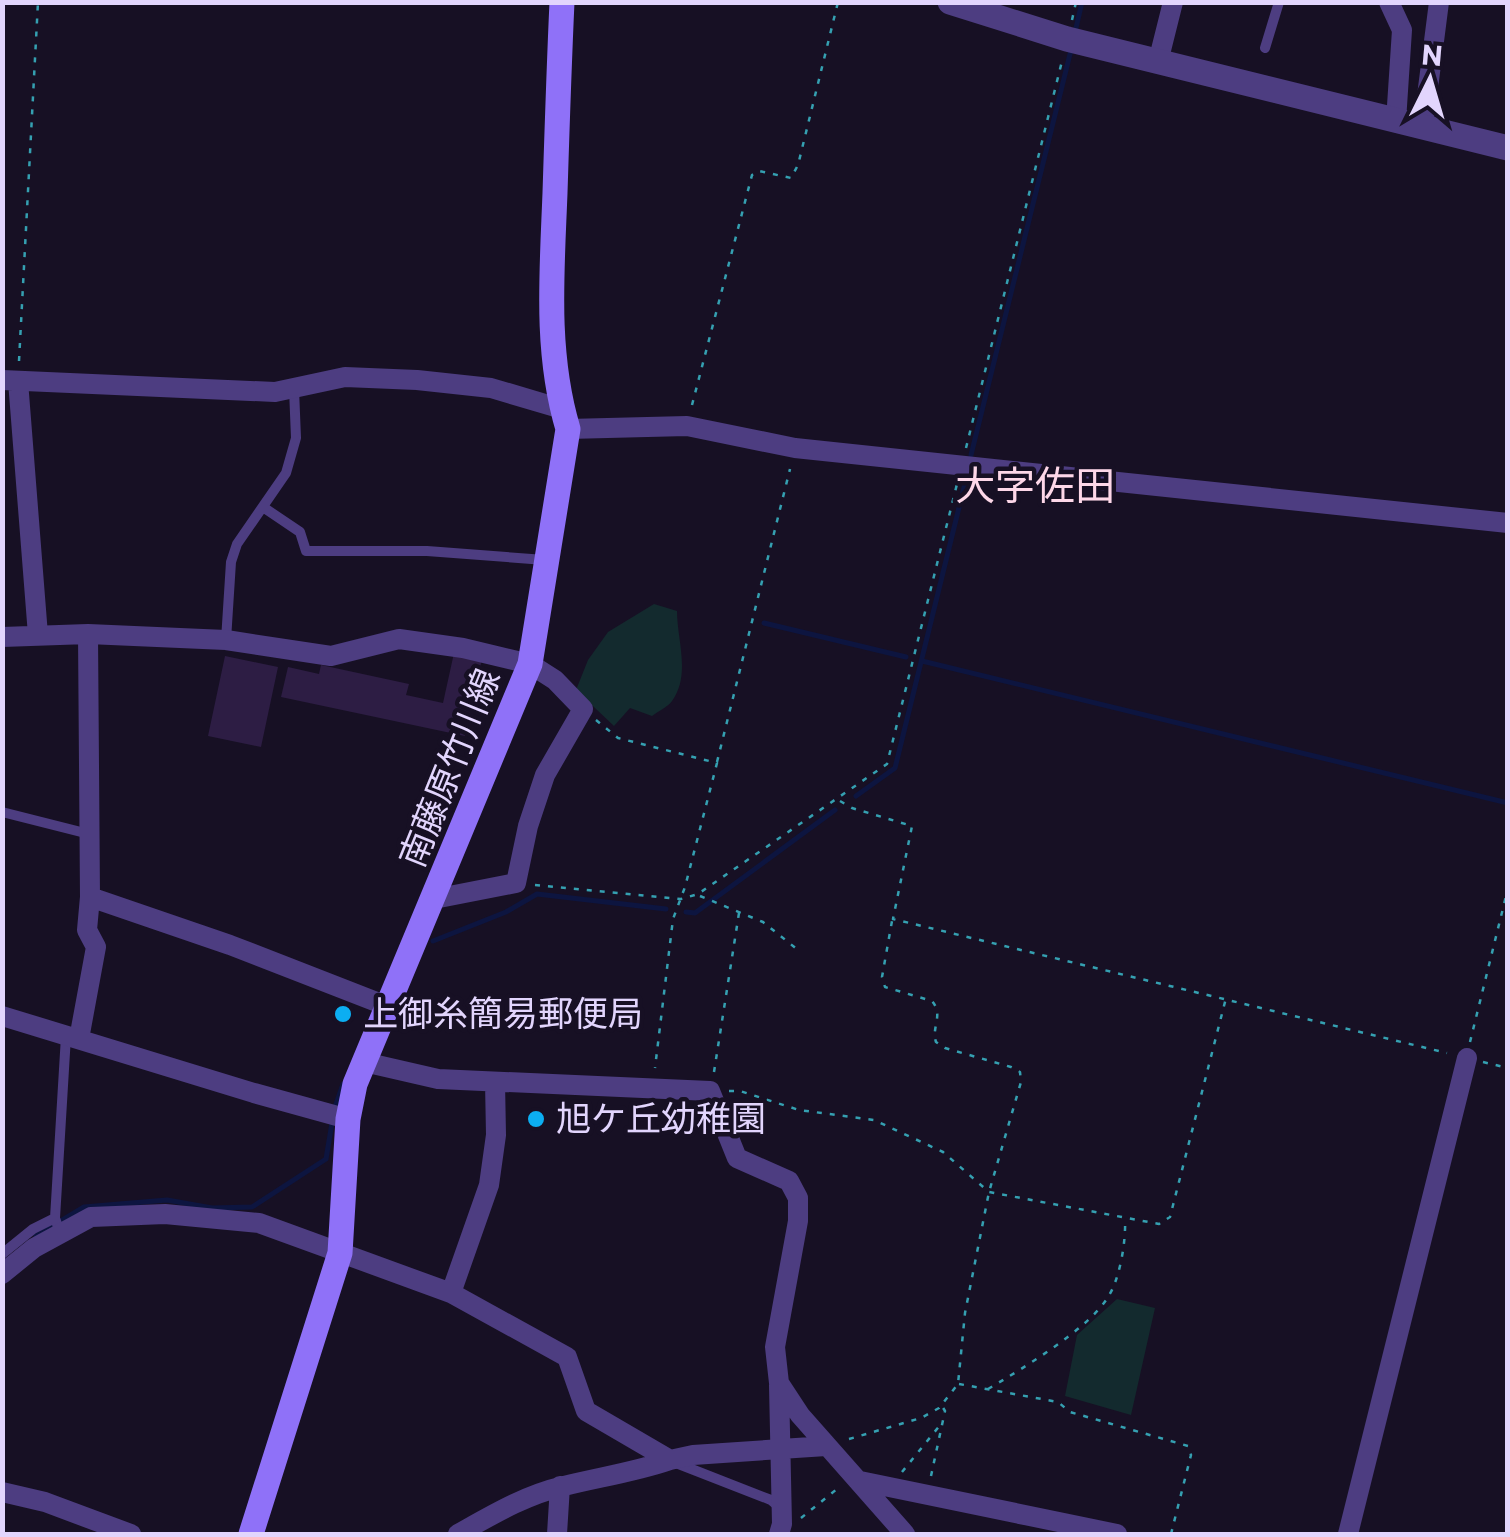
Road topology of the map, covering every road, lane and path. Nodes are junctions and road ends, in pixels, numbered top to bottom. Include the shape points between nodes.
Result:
1 (38, 2) edge
2 (562, 2) edge
3 (838, 2) edge
4 (950, 2) edge
5 (1173, 2) edge
6 (1279, 2) edge
7 (1389, 2) edge
8 (1439, 2) edge
9 (1067, 39) junction
10 (1265, 48) dead end
11 (1158, 62) junction
12 (1396, 120) junction
13 (1423, 127) junction
14 (1508, 148) edge
15 (10, 381) edge
16 (294, 389) junction
17 (565, 418) junction
18 (691, 427) junction
19 (795, 448) junction
20 (962, 463) junction
21 (263, 507) junction
22 (1508, 523) edge
23 (546, 560) junction
24 (38, 634) junction
25 (88, 634) junction
26 (2, 637) edge
27 (226, 640) junction
28 (530, 664) junction
29 (583, 710) junction
30 (717, 763) junction
31 (838, 800) junction
32 (2, 812) edge
33 (89, 834) junction
34 (516, 883) junction
35 (1508, 888) edge
36 (698, 894) junction
37 (90, 897) junction
38 (434, 898) junction
39 (682, 899) junction
40 (739, 913) junction
41 (892, 920) junction
42 (798, 950) dead end
43 (1226, 998) junction
44 (387, 1006) junction
45 (2, 1016) edge
46 (72, 1037) junction
47 (1466, 1058) junction
48 (364, 1062) junction
49 (1508, 1068) edge
50 (495, 1082) junction
51 (653, 1090) junction
52 (710, 1092) junction
53 (348, 1118) junction
54 (988, 1192) junction
55 (1125, 1218) junction
56 (58, 1226) junction
57 (2, 1254) edge
58 (340, 1254) junction
59 (2, 1274) edge
60 (452, 1293) junction
61 (779, 1383) junction
62 (958, 1384) junction
63 (986, 1390) junction
64 (942, 1404) junction
65 (942, 1423) junction
66 (826, 1446) junction
67 (780, 1450) junction
68 (670, 1460) junction
69 (857, 1478) junction
70 (560, 1486) junction
71 (889, 1488) junction
72 (2, 1492) edge
73 (927, 1496) junction
74 (785, 1522) edge
75 (131, 1534) edge
76 (251, 1534) edge
77 (458, 1534) edge
78 (557, 1534) edge
79 (905, 1534) edge
80 (1117, 1534) edge
81 (1172, 1534) edge
82 (1348, 1534) edge

1 - 15 path
2 - 17 main road, 南藤原竹川線 via 551,262 552,334
3 - 18 path via 798,165 790,178 752,175
4 - 9 street
5 - 11 street
6 - 10 lane
7 - 12 street via 1402,30
8 - 13 street
9 - 11 street
9 - 20 path
11 - 12 street
12 - 13 street
13 - 14 street
15 - 16 street
15 - 24 street
16 - 17 street via 345,377 417,380 491,388
16 - 21 lane via 296,438 286,472
17 - 18 street
17 - 23 main road, 南藤原竹川線
18 - 19 street
19 - 20 street
19 - 30 path
20 - 22 street
20 - 31 path via 887,764
21 - 23 lane via 300,532 306,551
21 - 27 lane via 231,562
23 - 28 main road, 南藤原竹川線
24 - 25 street
24 - 26 street
25 - 27 street
25 - 33 street
27 - 28 street via 331,656 399,639
28 - 29 street
28 - 38 main road, 南藤原竹川線
29 - 30 path via 618,738
29 - 34 street via 544,775
30 - 39 path
31 - 36 path
31 - 41 path via 912,826
32 - 33 lane
33 - 37 street
34 - 38 street
34 - 39 path
35 - 47 path
36 - 39 path
36 - 40 path
37 - 44 street
37 - 46 street via 86,930 96,946
38 - 44 main road, 南藤原竹川線
39 - 51 path via 671,935
40 - 42 path via 764,922
40 - 52 path
41 - 43 path
41 - 54 path via 885,988 932,1001 939,1012 936,1042 1020,1072
43 - 47 path
43 - 55 path via 1170,1217 1159,1224
44 - 48 main road, 南藤原竹川線
45 - 46 street
46 - 53 street
46 - 56 lane
47 - 49 path
47 - 82 street
48 - 50 street via 438,1080
48 - 53 main road, 南藤原竹川線
50 - 51 street
50 - 60 street via 489,1185
51 - 52 street
52 - 54 path via 740,1091 799,1110 874,1120 943,1152
52 - 61 street via 737,1158 789,1181 798,1198 775,1348
53 - 58 main road, 南藤原竹川線
54 - 55 path
54 - 62 path
55 - 63 path via 1108,1299 1026,1367
56 - 57 lane via 33,1229
56 - 58 street via 91,1217 165,1214 259,1223
56 - 59 street
58 - 60 street
58 - 76 main road, 南藤原竹川線
60 - 68 street via 568,1358 586,1411
61 - 66 street
61 - 67 street
62 - 63 path
62 - 64 path
63 - 81 path via 1058,1402 1070,1412 1188,1446
64 - 65 path
64 - 66 path via 922,1418
65 - 71 path
65 - 73 path
66 - 67 street
66 - 69 street
67 - 68 street
67 - 74 street
68 - 70 street
68 - 74 lane via 771,1500
69 - 71 street
69 - 74 path
69 - 79 street
70 - 77 street via 514,1502
70 - 78 street
71 - 73 street
72 - 75 street
73 - 80 street

